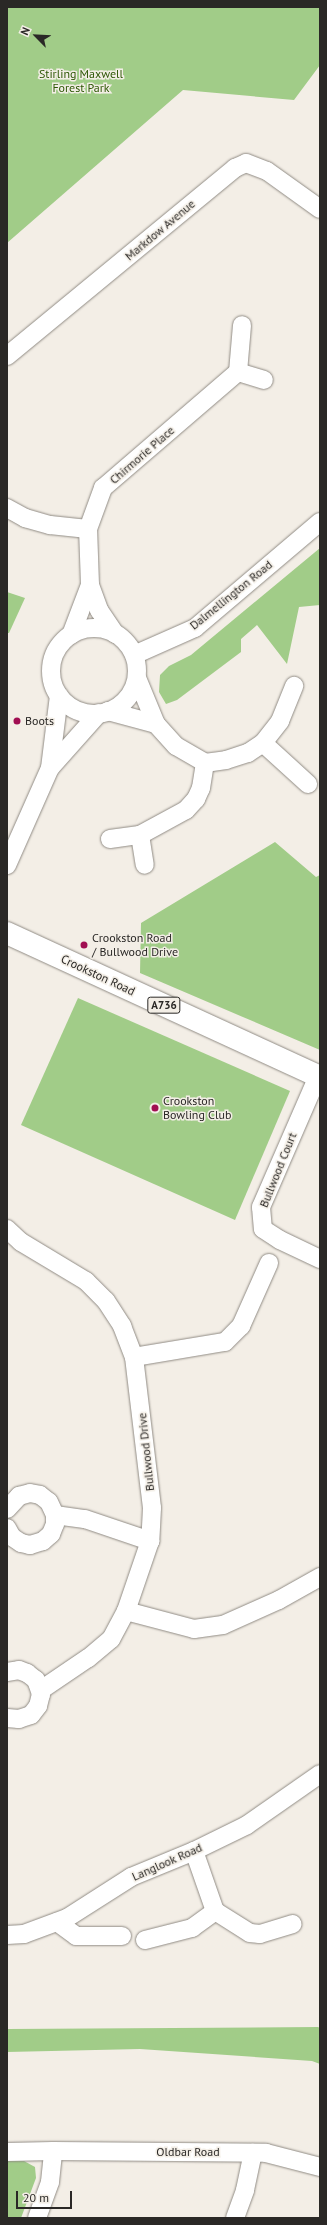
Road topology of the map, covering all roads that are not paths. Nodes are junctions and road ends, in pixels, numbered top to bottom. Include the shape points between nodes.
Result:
1 (320, 209) edge
2 (242, 325) dead end
3 (7, 356) edge
4 (238, 372) junction
5 (264, 380) dead end
6 (7, 508) edge
7 (320, 522) edge
8 (88, 529) junction
9 (90, 585) junction
10 (115, 634) junction
11 (71, 636) junction
12 (134, 655) junction
13 (137, 678) junction
14 (294, 686) dead end
15 (59, 696) junction
16 (104, 712) junction
17 (156, 724) junction
18 (263, 742) junction
19 (205, 763) junction
20 (50, 768) junction
21 (308, 784) dead end
22 (140, 836) junction
23 (110, 839) dead end
24 (7, 865) edge
25 (145, 865) dead end
26 (7, 933) edge
27 (319, 1076) edge
28 (7, 1229) edge
29 (320, 1258) edge
30 (270, 1263) dead end
31 (134, 1357) junction
32 (7, 1509) edge
33 (55, 1515) junction
34 (7, 1528) edge
35 (150, 1541) junction
36 (320, 1577) edge
37 (126, 1611) junction
38 (7, 1672) edge
39 (40, 1690) junction
40 (7, 1718) edge
41 (320, 1774) edge
42 (194, 1851) junction
43 (214, 1911) junction
44 (57, 1922) junction
45 (293, 1924) dead end
46 (7, 1935) edge
47 (122, 1936) dead end
48 (145, 1940) dead end
49 (53, 2151) junction
50 (7, 2152) edge
51 (253, 2153) junction
52 (320, 2168) edge
53 (37, 2218) edge
54 (235, 2218) edge

1 - 3 street, Markdow Avenue via 267,171 246,163 235,168
2 - 4 street
4 - 5 street
4 - 8 street, Chirmorie Place via 103,488
6 - 8 street via 25,518 50,525
7 - 12 street, Dalmellington Road via 195,628
8 - 9 street, Chirmorie Place
9 - 10 street, Chirmorie Place via 99,610
9 - 11 street, Chirmorie Place
10 - 11 street via 94,628
10 - 12 street via 128,644
11 - 15 street via 58,648 52,661 51,673
12 - 13 street
13 - 16 street via 126,700
13 - 17 street
14 - 18 street via 280,721
15 - 16 street via 78,711
15 - 20 street
16 - 17 street
16 - 20 street
17 - 19 street via 176,746
18 - 19 street via 241,755
18 - 21 street
19 - 22 street via 196,799 186,810
20 - 24 street
22 - 23 street
22 - 25 street
26 - 27 main road, Crookston Road / A736
27 - 29 street, Bullwood Court via 261,1207 263,1229 280,1240
28 - 31 street, Bullwood Drive via 21,1242 86,1281 106,1301 122,1326
30 - 31 street via 241,1326 225,1342
31 - 35 street, Bullwood Drive via 149,1468 152,1508
32 - 33 street via 19,1496 30,1493 40,1495 49,1502
33 - 34 street via 51,1534 43,1541 30,1545 12,1537
33 - 35 street via 85,1519
35 - 37 street, Bullwood Drive
36 - 37 street via 279,1600 223,1625 194,1630
37 - 39 street, Bullwood Drive via 111,1639 88,1658
38 - 39 street via 19,1670 27,1673 36,1680
39 - 40 street via 38,1706 30,1715 19,1720
41 - 42 street, Langlook Road via 247,1825
42 - 43 street
42 - 44 street, Langlook Road via 131,1877
43 - 45 street via 250,1933 260,1934
43 - 48 street via 192,1928
44 - 46 street, Langlook Road via 24,1934
44 - 47 street via 76,1936
49 - 50 street, Oldbar Road
49 - 51 street, Oldbar Road
49 - 53 street via 50,2182
51 - 52 street, Oldbar Road via 291,2158
51 - 54 street via 247,2184

